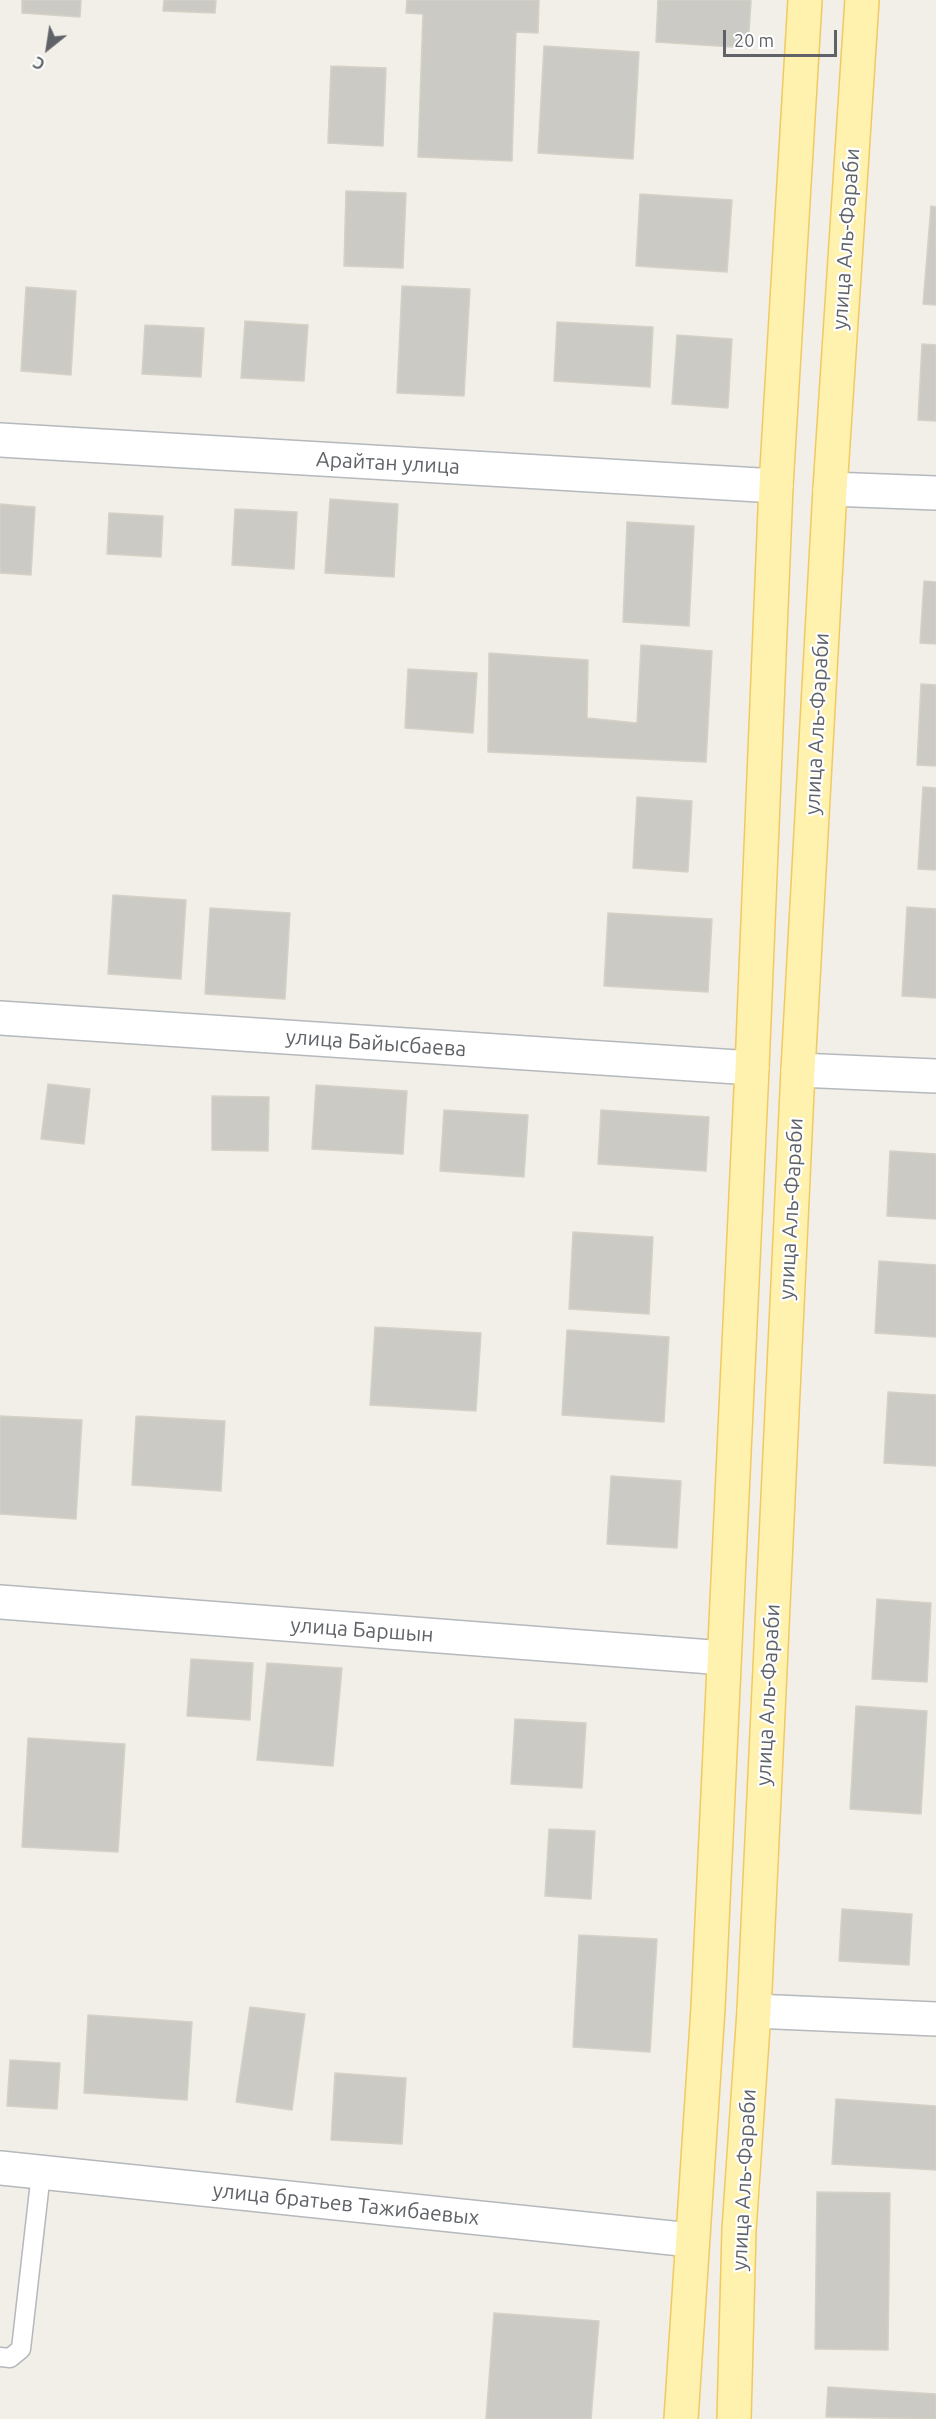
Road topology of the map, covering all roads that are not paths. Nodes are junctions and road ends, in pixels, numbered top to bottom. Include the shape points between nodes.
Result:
1 (805, 0) edge
2 (862, 0) edge
3 (0, 440) edge
4 (776, 486) junction
5 (830, 489) junction
6 (936, 493) edge
7 (0, 1018) edge
8 (752, 1068) junction
9 (798, 1070) junction
10 (936, 1076) edge
11 (0, 1602) edge
12 (724, 1658) junction
13 (754, 2011) junction
14 (936, 2019) edge
15 (0, 2168) edge
16 (41, 2173) junction
17 (691, 2240) junction
18 (0, 2357) edge
19 (681, 2419) edge
20 (734, 2419) edge

1 - 4 main road
2 - 5 main road, улица Аль-Фараби
3 - 4 street, Арайтан улица
4 - 8 main road
5 - 6 street
5 - 9 main road, улица Аль-Фараби
7 - 8 street, улица Байысбаева
8 - 12 main road
9 - 10 street
9 - 13 main road, улица Аль-Фараби
11 - 12 street, улица Баршын
12 - 17 main road via 708,2008
13 - 14 street
13 - 20 main road, улица Аль-Фараби via 740,2230
15 - 16 street, улица братьев Тажибаевых
16 - 17 street, улица братьев Тажибаевых
16 - 18 lane via 21,2349 10,2358
17 - 19 main road

